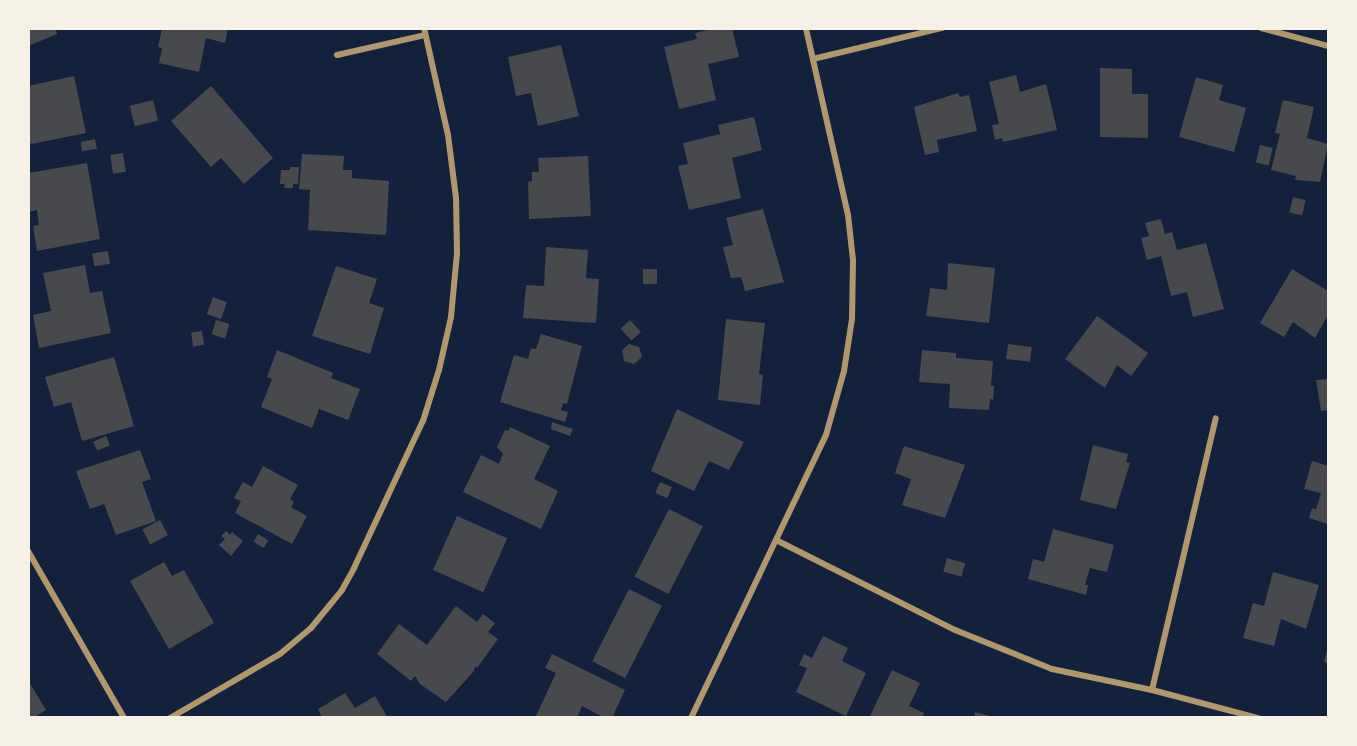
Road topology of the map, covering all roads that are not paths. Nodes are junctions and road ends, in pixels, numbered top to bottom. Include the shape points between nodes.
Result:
1 (806, 28) edge
2 (942, 28) edge
3 (1261, 28) edge
4 (425, 32) edge
5 (1329, 46) edge
6 (337, 55) dead end
7 (813, 59) junction
8 (1216, 418) dead end
9 (776, 540) junction
10 (28, 551) edge
11 (1152, 690) junction
12 (123, 717) edge
13 (170, 717) edge
14 (691, 717) edge
15 (1258, 717) edge

1 - 7 street
2 - 7 street
3 - 5 street
4 - 6 street
4 - 13 street via 448,135 456,198 457,253 451,317 423,421 354,568 342,590 311,628 280,654
7 - 9 street via 848,215 853,260 852,319 844,371 826,435
8 - 11 street
9 - 11 street via 991,646 1052,669
9 - 14 street
10 - 12 street
11 - 15 street

